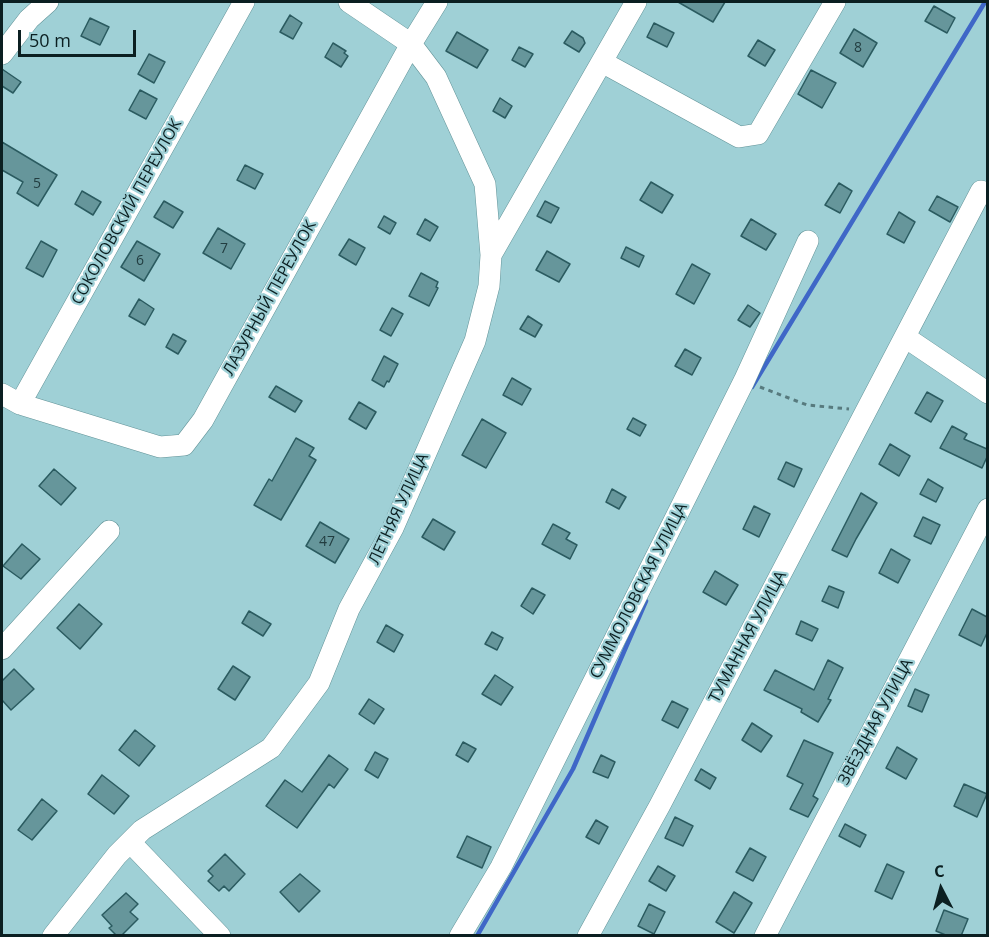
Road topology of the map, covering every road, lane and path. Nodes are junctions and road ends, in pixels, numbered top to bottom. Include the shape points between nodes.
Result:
1 (48, 2) edge
2 (244, 2) edge
3 (349, 2) edge
4 (437, 2) edge
5 (636, 2) edge
6 (835, 2) edge
7 (411, 44) junction
8 (2, 54) edge
9 (602, 62) junction
10 (987, 194) edge
11 (808, 241) dead end
12 (491, 255) junction
13 (905, 337) junction
14 (760, 387) dead end
15 (987, 393) edge
16 (2, 394) edge
17 (21, 404) junction
18 (867, 411) junction
19 (987, 509) edge
20 (109, 531) dead end
21 (2, 649) edge
22 (130, 842) junction
23 (53, 936) edge
24 (220, 936) edge
25 (460, 936) edge
26 (588, 936) edge
27 (765, 936) edge

1 - 8 street
2 - 17 street, СОКОЛОВСКИЙ ПЕРЕУЛОК
3 - 7 street
4 - 7 street, ЛАЗУРНЫЙ ПЕРЕУЛОК
5 - 9 street, ЛЕТНЯЯ УЛИЦА
6 - 9 street via 758,134 739,137
7 - 12 street via 436,77 484,184
7 - 17 street, ЛАЗУРНЫЙ ПЕРЕУЛОК via 204,420 184,445 160,447
9 - 12 street, ЛЕТНЯЯ УЛИЦА
10 - 13 street, ТУМАННАЯ УЛИЦА via 981,191
11 - 25 street, СУММОЛОВСКАЯ УЛИЦА via 734,402 501,867
12 - 22 street, ЛЕТНЯЯ УЛИЦА via 489,286 475,341 393,528 349,609 319,683 271,748 142,830
13 - 15 street
13 - 18 street, ТУМАННАЯ УЛИЦА
14 - 18 path via 807,405
16 - 17 street
18 - 26 street, ТУМАННАЯ УЛИЦА
19 - 27 street, ЗВЁЗДНАЯ УЛИЦА
20 - 21 street
22 - 23 street, ЛЕТНЯЯ УЛИЦА
22 - 24 street

